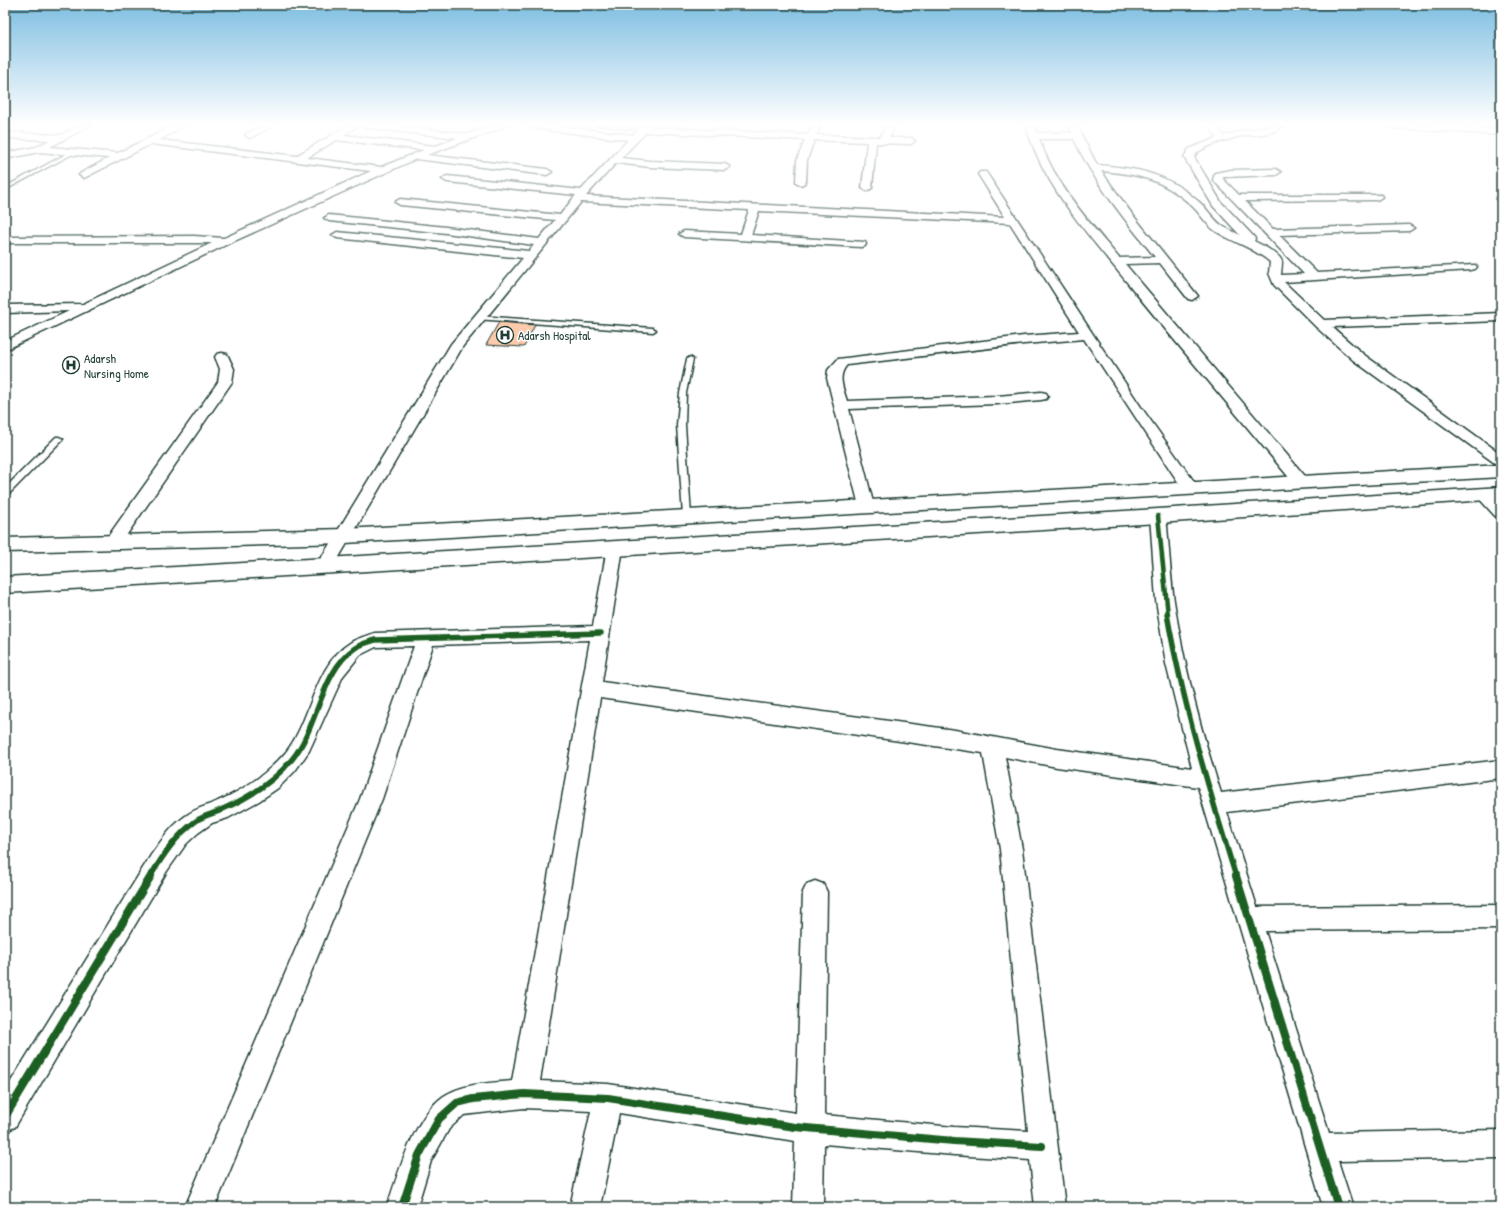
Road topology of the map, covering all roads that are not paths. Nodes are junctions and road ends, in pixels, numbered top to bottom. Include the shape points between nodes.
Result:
1 (19, 182) edge
2 (358, 182) edge
3 (467, 182) edge
4 (594, 182) edge
5 (868, 182) edge
6 (988, 182) edge
7 (1054, 182) edge
8 (1104, 182) edge
9 (1162, 182) edge
10 (1204, 182) edge
11 (1220, 182) edge
12 (867, 188) dead end
13 (5, 189) edge
14 (581, 196) junction
15 (1377, 197) dead end
16 (1238, 198) junction
17 (400, 202) dead end
18 (755, 207) junction
19 (329, 218) dead end
20 (562, 218) junction
21 (1012, 220) junction
22 (1409, 228) dead end
23 (446, 230) junction
24 (1270, 232) junction
25 (684, 234) dead end
26 (337, 236) dead end
27 (745, 237) junction
28 (5, 240) edge
29 (226, 241) junction
30 (430, 243) junction
31 (542, 243) junction
32 (861, 244) dead end
33 (1258, 247) junction
34 (531, 255) junction
35 (1164, 260) junction
36 (1116, 261) junction
37 (1471, 267) dead end
38 (1314, 277) junction
39 (1277, 279) junction
40 (1192, 296) dead end
41 (86, 307) junction
42 (5, 309) edge
43 (1501, 317) edge
44 (478, 318) junction
45 (1320, 324) junction
46 (653, 330) dead end
47 (1089, 335) junction
48 (5, 346) edge
49 (222, 357) dead end
50 (690, 359) dead end
51 (1040, 396) dead end
52 (841, 405) junction
53 (59, 439) dead end
54 (1501, 461) edge
55 (1501, 471) edge
56 (1302, 482) junction
57 (1190, 487) junction
58 (5, 493) edge
59 (1492, 494) edge
60 (866, 506) junction
61 (1501, 512) edge
62 (686, 516) junction
63 (1158, 516) junction
64 (345, 536) junction
65 (113, 542) junction
66 (6, 546) edge
67 (615, 548) junction
68 (326, 566) junction
69 (5, 585) edge
70 (601, 633) junction
71 (426, 638) junction
72 (592, 688) junction
73 (992, 746) junction
74 (1501, 769) edge
75 (1206, 779) junction
76 (1214, 804) junction
77 (815, 892) dead end
78 (1501, 917) edge
79 (1249, 919) junction
80 (524, 1094) junction
81 (608, 1098) junction
82 (5, 1117) edge
83 (809, 1128) junction
84 (1501, 1144) edge
85 (1042, 1146) junction
86 (1320, 1147) junction
87 (200, 1207) edge
88 (402, 1207) edge
89 (585, 1207) edge
90 (808, 1207) edge
91 (1050, 1207) edge
92 (1338, 1207) edge

1 - 13 lane
2 - 29 street
3 - 14 street
4 - 14 street
5 - 12 street
6 - 21 street
7 - 36 street
8 - 35 street
9 - 33 street via 1195,203 1219,229
10 - 33 street via 1217,204
11 - 16 street
14 - 18 street
14 - 20 street
15 - 16 street
16 - 24 street
17 - 20 street
18 - 21 street
18 - 27 street
19 - 23 street
20 - 31 street
21 - 47 street
22 - 24 street
23 - 30 street
23 - 31 street
24 - 38 street
25 - 27 street
26 - 30 street
27 - 32 street
28 - 29 street
29 - 41 street
30 - 34 street
31 - 34 street
33 - 39 street via 1276,260
34 - 44 street
35 - 36 street
35 - 40 street
36 - 56 street
37 - 38 street
38 - 39 street
39 - 45 street via 1293,299
41 - 42 street
41 - 48 street
43 - 45 street
44 - 46 lane
44 - 64 street via 457,344 432,384
45 - 54 street via 1358,357
47 - 52 street via 1024,340 843,362 835,370 834,378
47 - 57 street via 1135,408
49 - 65 street via 228,374 225,382
50 - 62 lane via 683,393 681,426
51 - 52 street via 997,400
52 - 60 street
53 - 58 lane
55 - 56 main road
56 - 57 main road
57 - 60 main road
59 - 61 street
59 - 63 main road
60 - 62 main road
62 - 64 main road
63 - 67 main road
63 - 75 street via 1165,600 1176,664
64 - 65 main road
64 - 68 street
65 - 66 main road
67 - 68 main road
67 - 70 street
68 - 69 main road
70 - 71 street
70 - 72 street
71 - 82 street via 375,640 351,651 339,666 296,755 278,775 260,790 220,811 202,817 178,836 159,862
71 - 87 street via 371,799
72 - 73 street
72 - 80 street
73 - 75 street
73 - 85 street via 1012,849
74 - 76 street
75 - 76 street
76 - 79 street
77 - 83 street
78 - 79 street
79 - 86 street
80 - 81 street
80 - 88 street via 457,1103 439,1119 419,1156
81 - 83 street
81 - 89 street
83 - 85 street
83 - 90 street
84 - 86 street
85 - 91 street
86 - 92 street

